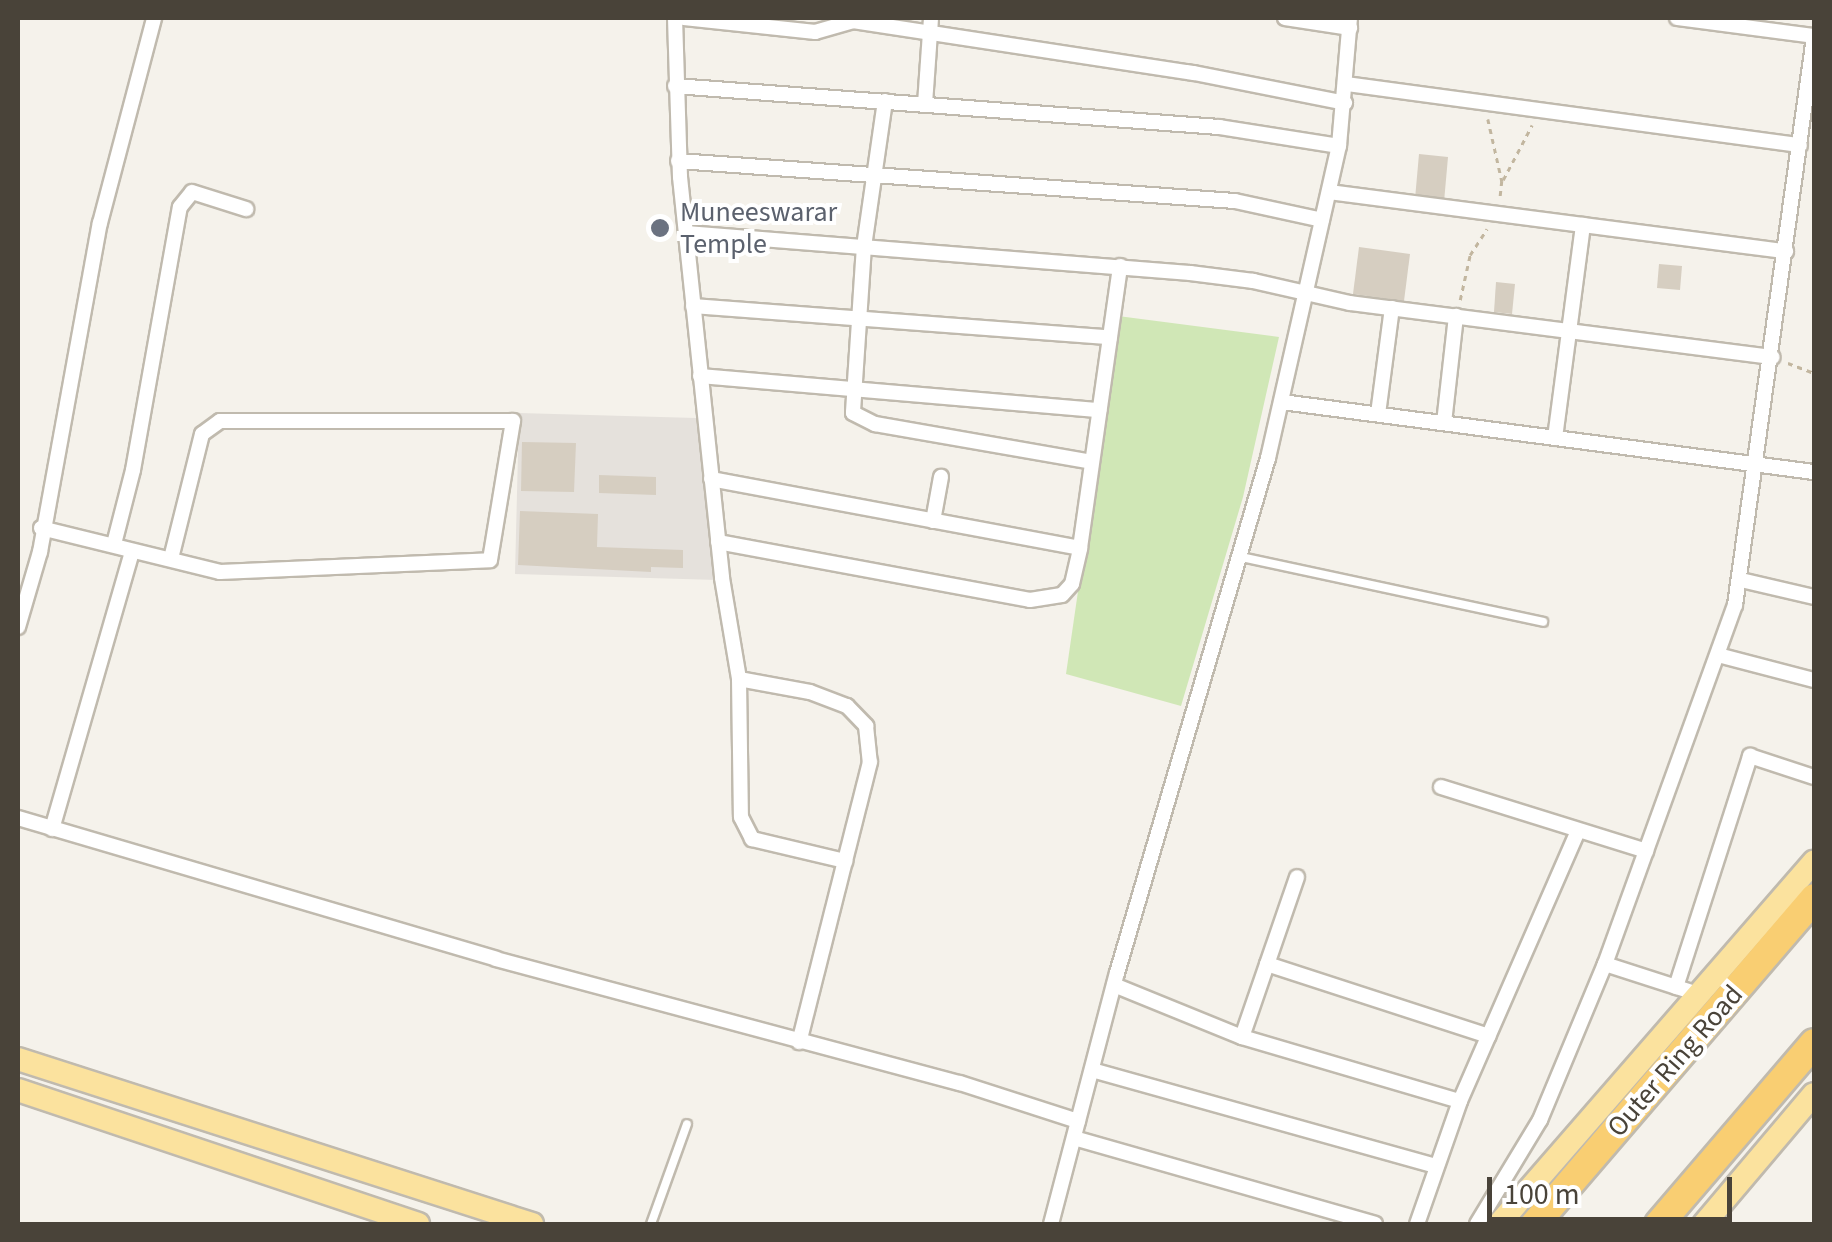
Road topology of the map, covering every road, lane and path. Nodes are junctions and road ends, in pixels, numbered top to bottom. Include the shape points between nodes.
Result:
1 (154, 18) edge
2 (675, 18) edge
3 (684, 18) edge
4 (1285, 18) edge
5 (1677, 18) edge
6 (1350, 23) edge
7 (930, 25) edge
8 (1814, 36) edge
9 (1347, 84) junction
10 (674, 86) junction
11 (885, 101) junction
12 (1345, 103) junction
13 (925, 104) junction
14 (1541, 110) junction
15 (1800, 145) junction
16 (1339, 146) junction
17 (678, 161) junction
18 (874, 175) junction
19 (1502, 181) dead end
20 (1329, 192) junction
21 (246, 208) dead end
22 (1322, 220) junction
23 (1583, 225) junction
24 (686, 233) junction
25 (864, 246) junction
26 (1786, 252) junction
27 (1120, 266) junction
28 (1305, 293) junction
29 (693, 306) junction
30 (1392, 308) junction
31 (1456, 316) junction
32 (858, 318) junction
33 (1570, 331) junction
34 (1110, 337) junction
35 (1773, 357) junction
36 (1814, 373) edge
37 (700, 376) junction
38 (852, 389) junction
39 (1282, 402) junction
40 (1100, 410) junction
41 (1378, 414) junction
42 (1444, 423) junction
43 (1555, 438) junction
44 (1092, 462) junction
45 (1758, 464) junction
46 (1814, 472) edge
47 (941, 477) dead end
48 (711, 479) junction
49 (933, 520) junction
50 (41, 528) junction
51 (718, 542) junction
52 (114, 544) junction
53 (1080, 548) junction
54 (132, 551) junction
55 (1241, 557) junction
56 (171, 558) junction
57 (1741, 580) junction
58 (1814, 597) edge
59 (1543, 622) dead end
60 (18, 627) edge
61 (1718, 654) junction
62 (738, 678) junction
63 (1814, 680) edge
64 (1814, 777) edge
65 (1441, 787) dead end
66 (18, 818) edge
67 (52, 829) junction
68 (1578, 831) junction
69 (1646, 851) junction
70 (845, 861) junction
71 (1814, 862) edge
72 (1297, 876) dead end
73 (1814, 898) edge
74 (1267, 964) junction
75 (1604, 964) junction
76 (1114, 985) junction
77 (1676, 987) junction
78 (1701, 995) junction
79 (1489, 1036) junction
80 (1242, 1037) junction
81 (800, 1042) junction
82 (1814, 1043) edge
83 (18, 1059) edge
84 (1092, 1070) junction
85 (18, 1090) edge
86 (1814, 1094) edge
87 (1460, 1101) junction
88 (1078, 1121) junction
89 (687, 1124) dead end
90 (1074, 1138) junction
91 (1434, 1166) junction
92 (418, 1224) edge
93 (532, 1224) edge
94 (651, 1224) edge
95 (1051, 1224) edge
96 (1370, 1224) edge
97 (1417, 1224) edge
98 (1477, 1224) edge
99 (1499, 1224) edge
100 (1535, 1224) edge
101 (1659, 1224) edge
102 (1704, 1224) edge

1 - 50 street via 100,223
2 - 10 street
3 - 7 street via 816,32 853,21
4 - 6 street
5 - 8 street
6 - 9 street
7 - 12 street
7 - 13 street
8 - 15 street
9 - 12 street
9 - 14 street
10 - 11 street
10 - 17 street
11 - 13 street
11 - 18 street
12 - 16 street
13 - 16 street via 1255,130
14 - 15 street
14 - 19 path
15 - 26 street
16 - 20 street
17 - 18 street
17 - 24 street
18 - 22 street via 1235,201
18 - 25 street
20 - 22 street
20 - 23 street
21 - 52 street via 192,192 180,206
22 - 28 street
23 - 26 street
23 - 33 street
24 - 25 street
24 - 29 street
25 - 27 street
25 - 32 street
26 - 35 street
27 - 28 street
27 - 34 street
28 - 30 street
28 - 39 street
29 - 32 street
29 - 37 street
30 - 31 street
30 - 41 street
31 - 33 street
31 - 42 street
32 - 34 street
32 - 38 street
33 - 35 street
33 - 43 street
34 - 40 street
35 - 36 path
35 - 45 street
37 - 38 street
37 - 48 street
38 - 40 street
38 - 44 street via 854,413 866,422
39 - 41 street
39 - 55 street
40 - 44 street
41 - 42 street
42 - 43 street
43 - 45 street
44 - 53 street
45 - 46 street
45 - 57 street
47 - 49 street
48 - 49 street
48 - 51 street
49 - 53 street
50 - 52 street
50 - 60 street
51 - 53 street via 1039,601 1068,590
51 - 62 street
52 - 54 street
54 - 56 street
54 - 67 street
55 - 59 lane
55 - 76 street
56 - 56 street via 220,572 490,560 513,420 220,421 202,434
57 - 58 street
57 - 61 street
61 - 63 street
61 - 69 street
62 - 70 street via 741,817 752,839
62 - 70 street via 848,706 866,726 870,762
64 - 77 street via 1750,756
65 - 68 street
66 - 67 street
67 - 81 street
68 - 69 street
68 - 79 street
69 - 75 street
70 - 81 street
71 - 78 main road
72 - 74 street
73 - 100 highway, Outer Ring Road
74 - 79 street
74 - 80 street
75 - 77 street
75 - 98 street via 1540,1120
76 - 80 street
76 - 84 street
77 - 78 street
78 - 99 main road
79 - 87 street
80 - 87 street
81 - 88 street
82 - 101 highway
83 - 93 main road
84 - 88 street
84 - 91 street
85 - 92 main road
86 - 102 main road
87 - 91 street
88 - 90 street
89 - 94 lane
90 - 95 street
90 - 96 street
91 - 97 street

